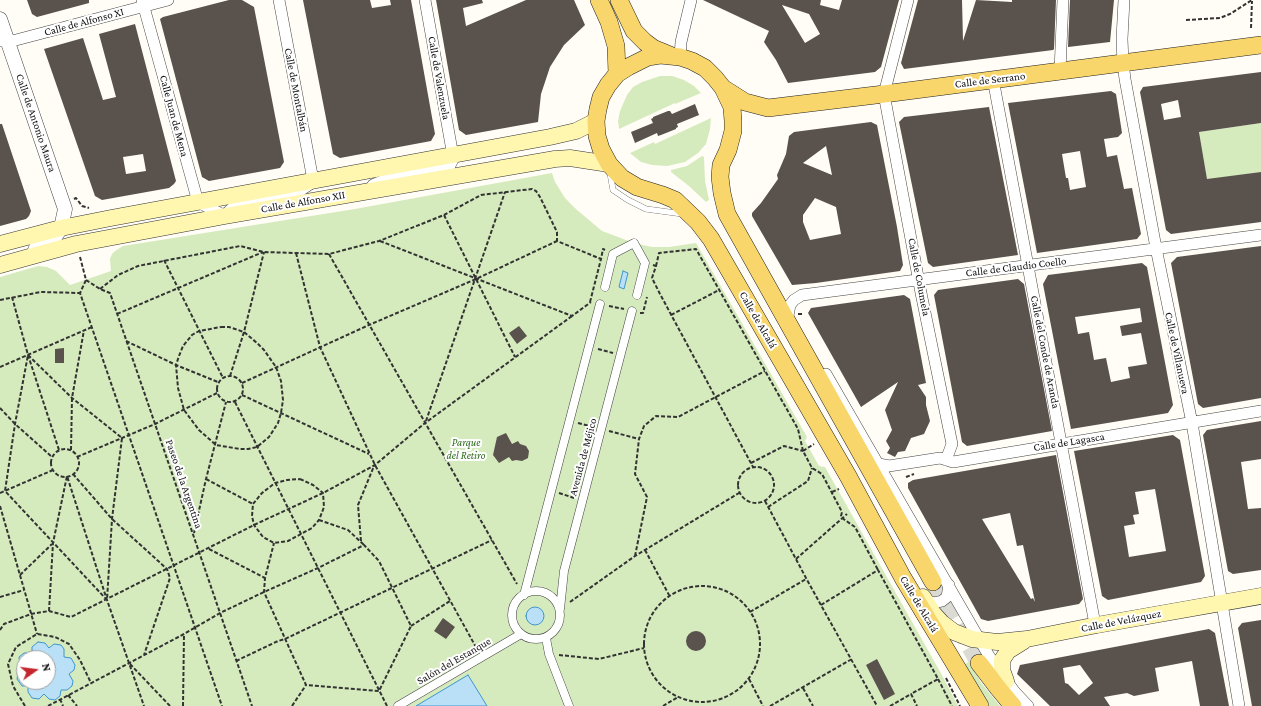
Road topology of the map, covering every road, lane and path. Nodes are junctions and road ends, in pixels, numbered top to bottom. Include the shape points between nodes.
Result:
1 (168, 0) edge
2 (279, 0) edge
3 (425, 0) edge
4 (599, 0) edge
5 (619, 0) edge
6 (691, 0) edge
7 (908, 0) edge
8 (1063, 0) edge
9 (1124, 0) edge
10 (1252, 0) edge
11 (143, 3) edge
12 (0, 19) edge
13 (1186, 20) dead end
14 (1251, 28) dead end
15 (4, 41) edge
16 (1261, 45) edge
17 (676, 56) junction
18 (1123, 63) junction
19 (1060, 71) junction
20 (617, 74) junction
21 (993, 79) junction
22 (723, 88) junction
23 (884, 94) junction
24 (596, 121) junction
25 (453, 156) junction
26 (609, 164) junction
27 (313, 180) junction
28 (367, 191) junction
29 (505, 192) junction
30 (198, 202) junction
31 (444, 215) junction
32 (692, 215) junction
33 (225, 216) junction
34 (61, 228) junction
35 (1261, 234) edge
36 (379, 241) junction
37 (557, 241) junction
38 (0, 244) edge
39 (1156, 248) junction
40 (264, 252) junction
41 (296, 253) junction
42 (329, 254) junction
43 (614, 254) junction
44 (33, 256) junction
45 (80, 256) dead end
46 (601, 259) junction
47 (164, 260) junction
48 (645, 263) junction
49 (0, 265) edge
50 (1029, 265) junction
51 (656, 266) junction
52 (476, 279) junction
53 (919, 279) junction
54 (86, 280) junction
55 (604, 287) dead end
56 (178, 288) junction
57 (100, 289) junction
58 (719, 290) junction
59 (80, 293) junction
60 (637, 295) dead end
61 (12, 297) junction
62 (0, 300) edge
63 (590, 302) junction
64 (600, 304) junction
65 (632, 311) joint
66 (117, 314) junction
67 (671, 315) junction
68 (572, 316) junction
69 (369, 325) junction
70 (92, 327) junction
71 (791, 327) junction
72 (84, 330) junction
73 (199, 331) junction
74 (244, 332) junction
75 (126, 341) junction
76 (320, 347) junction
77 (589, 347) junction
78 (28, 355) junction
79 (621, 355) junction
80 (514, 357) junction
81 (176, 365) junction
82 (0, 367) edge
83 (276, 367) junction
84 (765, 371) junction
85 (230, 376) junction
86 (223, 378) junction
87 (218, 382) junction
88 (242, 383) junction
89 (217, 393) junction
90 (242, 395) junction
91 (715, 396) junction
92 (72, 398) junction
93 (226, 402) junction
94 (235, 402) junction
95 (0, 408) edge
96 (184, 410) junction
97 (1261, 411) edge
98 (281, 413) junction
99 (1192, 422) junction
100 (425, 423) junction
101 (14, 424) junction
102 (155, 424) junction
103 (128, 435) junction
104 (623, 435) dead end
105 (122, 438) junction
106 (639, 438) junction
107 (814, 444) dead end
108 (1062, 444) junction
109 (216, 445) junction
110 (257, 447) junction
111 (59, 450) junction
112 (71, 450) junction
113 (803, 451) junction
114 (370, 454) junction
115 (52, 457) junction
116 (78, 457) junction
117 (838, 459) junction
118 (946, 460) junction
119 (751, 463) junction
120 (879, 464) junction
121 (375, 465) junction
122 (752, 467) junction
123 (812, 468) junction
124 (53, 470) junction
125 (73, 474) junction
126 (67, 476) junction
127 (206, 478) junction
128 (275, 483) junction
129 (839, 489) dead end
130 (5, 491) junction
131 (551, 491) junction
132 (832, 492) junction
133 (0, 493) edge
134 (323, 493) junction
135 (739, 493) junction
136 (583, 500) junction
137 (765, 501) junction
138 (253, 504) junction
139 (0, 506) edge
140 (768, 507) junction
141 (288, 509) junction
142 (847, 514) dead end
143 (843, 518) junction
144 (112, 519) junction
145 (319, 520) junction
146 (254, 525) junction
147 (193, 534) junction
148 (301, 534) junction
149 (492, 540) junction
150 (361, 541) junction
151 (53, 543) junction
152 (274, 543) junction
153 (364, 545) junction
154 (209, 549) junction
155 (645, 550) junction
156 (200, 553) junction
157 (635, 556) junction
158 (796, 559) junction
159 (174, 566) junction
160 (318, 568) junction
161 (167, 569) junction
162 (432, 569) junction
163 (878, 570) junction
164 (20, 575) junction
165 (265, 578) junction
166 (806, 578) junction
167 (941, 583) junction
168 (392, 588) junction
169 (24, 590) junction
170 (264, 592) junction
171 (524, 595) junction
172 (669, 595) junction
173 (1261, 596) edge
174 (0, 597) edge
175 (924, 598) junction
176 (107, 600) junction
177 (450, 601) junction
178 (1222, 603) junction
179 (821, 604) junction
180 (560, 609) junction
181 (50, 611) junction
182 (340, 612) junction
183 (750, 612) junction
184 (220, 613) junction
185 (31, 614) junction
186 (1097, 625) junction
187 (411, 626) junction
188 (194, 628) junction
189 (0, 630) edge
190 (37, 634) junction
191 (184, 634) junction
192 (521, 634) junction
193 (546, 638) junction
194 (285, 639) junction
195 (1027, 640) junction
196 (981, 641) junction
197 (644, 648) junction
198 (550, 654) junction
199 (144, 655) junction
200 (481, 657) junction
201 (236, 660) junction
202 (852, 660) junction
203 (129, 663) junction
204 (979, 663) tunnel mouth
205 (749, 678) junction
206 (938, 678) junction
207 (1006, 681) junction
208 (91, 683) junction
209 (306, 685) junction
210 (803, 688) junction
211 (379, 690) junction
212 (911, 694) junction
213 (68, 695) junction
214 (678, 697) junction
215 (60, 700) junction
216 (141, 700) junction
217 (55, 702) junction
218 (976, 705) edge
219 (25, 706) edge
220 (48, 706) edge
221 (55, 706) edge
222 (63, 706) edge
223 (77, 706) edge
224 (140, 706) edge
225 (144, 706) edge
226 (170, 706) edge
227 (183, 706) edge
228 (222, 706) edge
229 (252, 706) edge
230 (292, 706) edge
231 (387, 706) edge
232 (398, 706) edge
233 (569, 706) edge
234 (663, 706) edge
235 (763, 706) edge
236 (770, 706) edge
237 (813, 706) edge
238 (877, 706) edge
239 (890, 706) edge
240 (917, 706) edge
241 (952, 706) edge
242 (1013, 706) edge
243 (1028, 706) edge
244 (1238, 706) edge

1 - 11 street, Calle de Alfonso XI
2 - 27 street, Calle de Montalbán
3 - 25 street, Calle de Valenzuela
4 - 20 main road via 616,46
5 - 17 main road via 628,21 644,42
6 - 17 street
7 - 23 street
8 - 19 street
9 - 18 street, Calle de Villanueva
10 - 13 path via 1220,18
10 - 14 path
11 - 15 street, Calle de Alfonso XI via 16,40
11 - 30 street, Calle Juan de Mena
12 - 15 street, Calle de Antonio Maura
15 - 34 street, Calle de Antonio Maura via 65,209
16 - 18 main road, Calle de Serrano
17 - 20 main road via 648,57
17 - 22 main road via 706,68
18 - 19 main road, Calle de Serrano
18 - 39 street, Calle de Villanueva
19 - 21 main road, Calle de Serrano
20 - 24 main road, Calle de Alcalá via 601,98
21 - 23 main road, Calle de Serrano
21 - 50 street, Calle del Conde de Aranda
22 - 23 main road, Calle de Serrano via 745,102 768,108
22 - 71 main road via 732,107 733,121 733,131 721,165 720,177 727,214
23 - 53 street, Calle de Columela
24 - 25 main road, Calle de Alfonso XII via 576,131
24 - 26 main road, Calle de Alcalá via 597,136
25 - 27 main road, Calle de Alfonso XII
25 - 28 street via 447,168 391,179
26 - 28 main road, Calle de Alfonso XII via 570,158 555,159
26 - 32 main road, Calle de Alcalá via 622,178 637,187 675,200
26 - 32 lane via 613,190 628,200 646,209
27 - 30 main road, Calle de Alfonso XII
27 - 33 street via 291,195 250,203 235,208
28 - 33 main road, Calle de Alfonso XII
29 - 31 path via 481,195
29 - 37 path via 532,188 536,191 557,232
29 - 52 path
30 - 33 street
30 - 34 main road, Calle de Alfonso XII
31 - 36 path
31 - 52 path
32 - 117 main road, Calle de Alcalá via 711,239
33 - 44 main road, Calle de Alfonso XII via 76,244
34 - 38 main road, Calle de Alfonso XII
34 - 44 street via 51,241 37,245
35 - 39 street, Calle de Claudio Coello
36 - 42 path
36 - 52 path
37 - 46 path
37 - 52 path
39 - 50 street, Calle de Claudio Coello
39 - 99 street, Calle de Villanueva
40 - 41 path
40 - 47 path via 240,246
40 - 56 path
40 - 74 path
41 - 42 path
41 - 76 path
42 - 69 path
43 - 46 path via 603,249
43 - 48 street via 634,243
43 - 55 street
44 - 49 main road, Calle de Alfonso XII
45 - 54 path
46 - 63 path
47 - 56 path
47 - 57 path via 128,269
48 - 51 path
48 - 60 street
50 - 53 street, Calle de Claudio Coello
50 - 108 street, Calle del Conde de Aranda
51 - 58 path via 659,253 696,249
51 - 67 path via 652,278
52 - 68 path
52 - 69 path
52 - 80 path
52 - 100 path
53 - 71 street, Calle de Claudio Coello via 802,296 790,305
53 - 118 street, Calle de Columela via 952,444
54 - 57 path, Paseo de la Argentina
54 - 59 path
56 - 66 path
56 - 73 path
57 - 66 path, Paseo de la Argentina via 110,293
58 - 67 path
58 - 84 path
59 - 61 path via 41,292
59 - 70 path
61 - 62 path
61 - 78 path
63 - 64 path
63 - 68 path
64 - 65 path
64 - 77 street, Avenida de Méjico
65 - 79 street, Avenida de Méjico
66 - 75 path, Paseo de la Argentina
67 - 91 path
68 - 80 path
69 - 76 path
69 - 100 path
70 - 72 path
70 - 103 path
71 - 120 street via 808,344
71 - 167 main road
72 - 78 path
72 - 92 path
73 - 74 path via 229,327
73 - 81 path via 183,346
73 - 86 path
74 - 83 path via 264,350
74 - 85 path
75 - 81 path
75 - 102 path, Paseo de la Argentina
76 - 83 path
76 - 114 path
77 - 79 path
77 - 131 street, Avenida de Méjico
78 - 82 path
78 - 92 path
78 - 101 path
78 - 111 path
79 - 136 street, Avenida de Méjico
80 - 100 path
81 - 87 path
81 - 96 path via 178,388
83 - 88 path
83 - 98 path via 283,400
84 - 91 path
84 - 113 path via 798,429
85 - 86 path
85 - 88 path
86 - 87 path
87 - 89 path
88 - 90 path
89 - 93 path
89 - 96 path
90 - 94 path
90 - 98 path
91 - 106 path via 678,417 656,416 644,426
91 - 119 path
92 - 105 path
92 - 112 path
93 - 94 path
93 - 109 path
94 - 110 path
95 - 101 path
96 - 102 path
96 - 109 path via 198,430
97 - 99 street, Calle de Lagasca
98 - 110 path via 274,431
98 - 114 path
99 - 108 street, Calle de Lagasca
99 - 178 street, Calle de Villanueva
100 - 121 path
100 - 149 path
101 - 115 path
101 - 130 path
102 - 103 path
102 - 147 path, Paseo de la Argentina
103 - 105 path
103 - 159 path
104 - 106 path
105 - 116 path
105 - 144 path
106 - 157 path via 635,474 647,497
107 - 113 path
108 - 118 street, Calle de Lagasca via 953,462
108 - 186 street, Calle del Conde de Aranda
109 - 110 path via 240,449
109 - 127 path
110 - 128 path
111 - 112 path
111 - 115 path
112 - 116 path
113 - 119 path via 784,446
113 - 123 path
114 - 121 path
115 - 124 path
116 - 125 path via 78,468
117 - 175 main road, Calle de Alcalá via 857,481
117 - 218 main road, Calle de Alcalá
118 - 120 street, Calle de Lagasca via 940,458 889,466
119 - 122 path
120 - 167 street
121 - 134 path
121 - 150 path via 358,505
121 - 162 path
122 - 135 path via 739,476
122 - 137 path via 765,469 773,479 773,491
123 - 132 path via 822,474
123 - 140 path via 808,481
124 - 126 path via 59,475
124 - 130 path
125 - 126 path
125 - 144 path
126 - 151 path
126 - 176 path
127 - 138 path
127 - 147 path
128 - 134 path via 300,479
128 - 138 path
128 - 141 path
129 - 132 path
130 - 133 path
130 - 151 path
131 - 136 path
131 - 171 street, Avenida de Méjico
132 - 143 path
134 - 141 path
134 - 145 path via 324,507
135 - 137 path via 750,503
135 - 155 path
136 - 180 street, Avenida de Méjico via 564,571
137 - 140 path
138 - 146 path
139 - 164 path
140 - 158 path
141 - 146 path
141 - 148 path
142 - 143 path
143 - 158 path
143 - 163 path via 854,527
144 - 161 path
144 - 176 path
145 - 148 path via 312,528
145 - 150 path via 348,530
146 - 152 path via 263,537
146 - 154 path
147 - 156 path, Paseo de la Argentina
148 - 152 path via 288,541
148 - 160 path
149 - 162 path
149 - 171 path
150 - 153 path
151 - 164 path
151 - 176 path
151 - 181 path
152 - 165 path
153 - 160 path
153 - 168 path via 379,561
154 - 156 path
154 - 165 path
155 - 157 path
155 - 172 path
156 - 159 path
156 - 184 path, Paseo de la Argentina
157 - 180 path
158 - 166 path
159 - 161 path
159 - 188 path
160 - 170 path
160 - 182 path
161 - 176 path
161 - 199 path via 170,578
162 - 168 path
162 - 177 path
163 - 179 path
163 - 206 path
164 - 169 path
165 - 170 path
166 - 179 path
166 - 183 path
167 - 175 street, Calle de Alcalá via 948,597 934,603
167 - 196 street
168 - 182 path
168 - 187 path
169 - 174 path
169 - 185 path
170 - 184 path
170 - 194 path
171 - 180 street via 544,592 554,599
171 - 192 street via 517,600 512,615 514,626
172 - 183 path via 688,588 706,586 727,592
172 - 197 path via 648,621
173 - 178 main road, Calle de Velázquez
175 - 196 main road, Calle de Alcalá via 933,613 948,628 961,636
176 - 181 path via 71,617
176 - 203 path
177 - 187 path
177 - 200 path
178 - 186 main road, Calle de Velázquez
178 - 244 street, Calle de Villanueva
179 - 202 path
180 - 193 street via 559,623
181 - 185 path
182 - 194 path
182 - 211 path
183 - 205 path via 756,623 760,646 755,668
184 - 188 path
184 - 201 path, Paseo de la Argentina
185 - 189 path via 4,624
185 - 190 path
186 - 195 main road, Calle de Velázquez
187 - 211 path
188 - 191 path
188 - 228 path
190 - 208 path via 55,637 69,644
190 - 219 path via 16,647 8,664 13,686
191 - 199 path
191 - 227 path
192 - 193 street via 533,639
192 - 200 street, Salón del Estanque
193 - 198 street
194 - 201 path
194 - 209 path
195 - 196 main road, Calle de Velázquez
195 - 207 main road via 1008,651 1002,660
196 - 207 street
197 - 198 path via 599,659
197 - 214 path via 648,666 657,681
198 - 233 street
199 - 203 path
200 - 232 street, Salón del Estanque
201 - 229 path, Paseo de la Argentina
202 - 210 path
202 - 238 path
203 - 208 path
203 - 216 path
203 - 226 path
204 - 242 main road
205 - 214 path via 736,691 721,699 695,702
205 - 235 path
206 - 212 path
206 - 241 path
207 - 243 street
208 - 213 path
209 - 211 path
209 - 230 path
210 - 236 path
210 - 237 path
211 - 231 path
212 - 239 path
212 - 240 path
213 - 215 path
213 - 223 path
214 - 234 path
215 - 217 path
215 - 222 path
216 - 224 path
216 - 225 path
217 - 220 path
217 - 221 path

